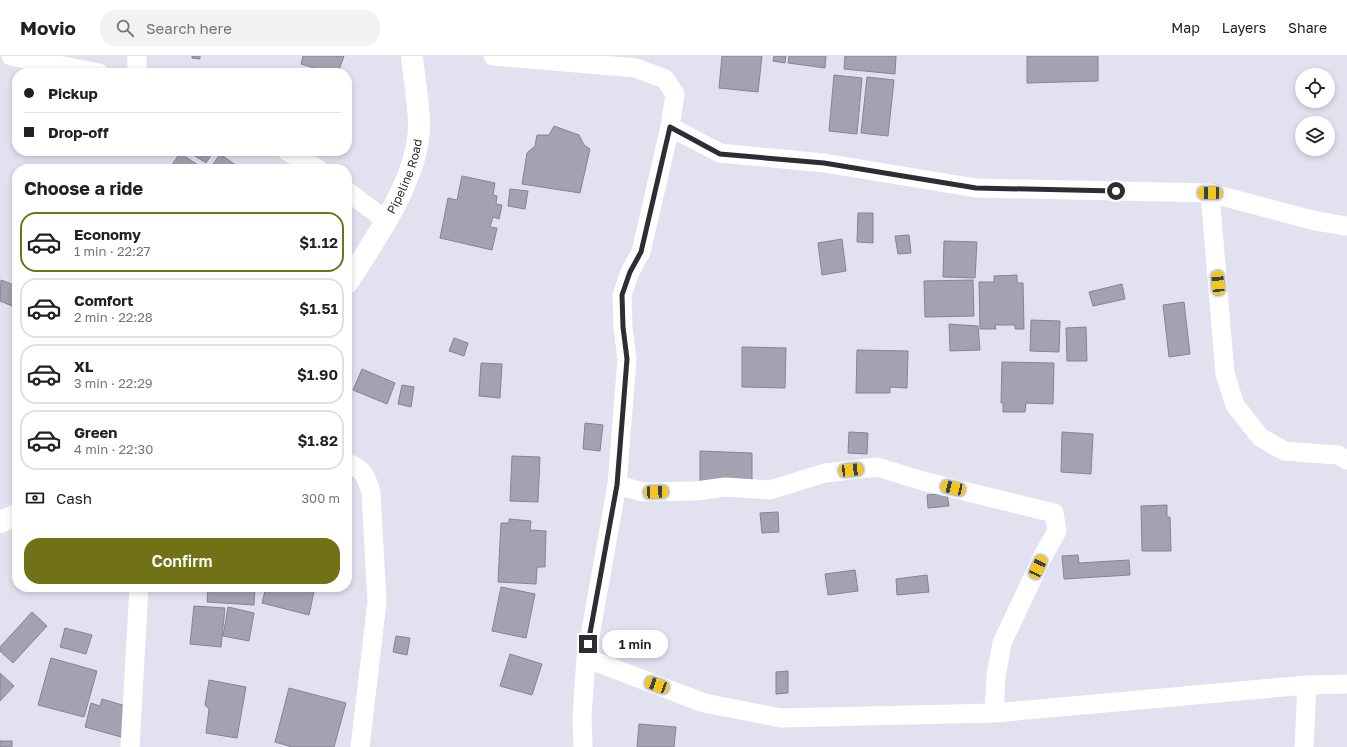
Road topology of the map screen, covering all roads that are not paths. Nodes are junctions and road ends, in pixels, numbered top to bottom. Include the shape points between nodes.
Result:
1 (11, 56) edge
2 (138, 56) edge
3 (412, 56) edge
4 (492, 56) edge
5 (73, 68) edge
6 (137, 68) edge
7 (670, 127) junction
8 (296, 156) edge
9 (309, 164) edge
10 (1210, 193) junction
11 (352, 195) edge
12 (387, 221) junction
13 (1347, 226) edge
14 (352, 275) edge
15 (1347, 460) edge
16 (352, 465) edge
17 (617, 485) junction
18 (12, 516) edge
19 (0, 522) edge
20 (139, 592) edge
21 (586, 658) junction
22 (1347, 684) edge
23 (1307, 685) junction
24 (994, 713) junction
25 (130, 747) edge
26 (360, 747) edge
27 (583, 747) edge
28 (1304, 747) edge

1 - 5 street
2 - 6 street
3 - 12 street, Pipeline Road via 419,127 412,163
4 - 7 street via 636,68 665,79 675,94
7 - 10 street via 720,154 824,163 976,188
7 - 17 street via 641,252 622,295 627,359
8 - 9 street
10 - 13 street via 1316,221
10 - 15 street via 1225,374 1235,404 1260,437 1284,451 1338,455
11 - 12 street
12 - 14 street, Pipeline Road
16 - 26 street via 358,467 366,476 371,492 377,602
17 - 21 street
17 - 24 street via 643,492 696,491 725,487 770,490 825,473 877,467 1054,513 1057,531 1002,643 996,676
18 - 19 street
20 - 25 street
21 - 24 street via 704,702 780,718
21 - 27 street via 582,716
22 - 23 street
23 - 24 street
23 - 28 street

